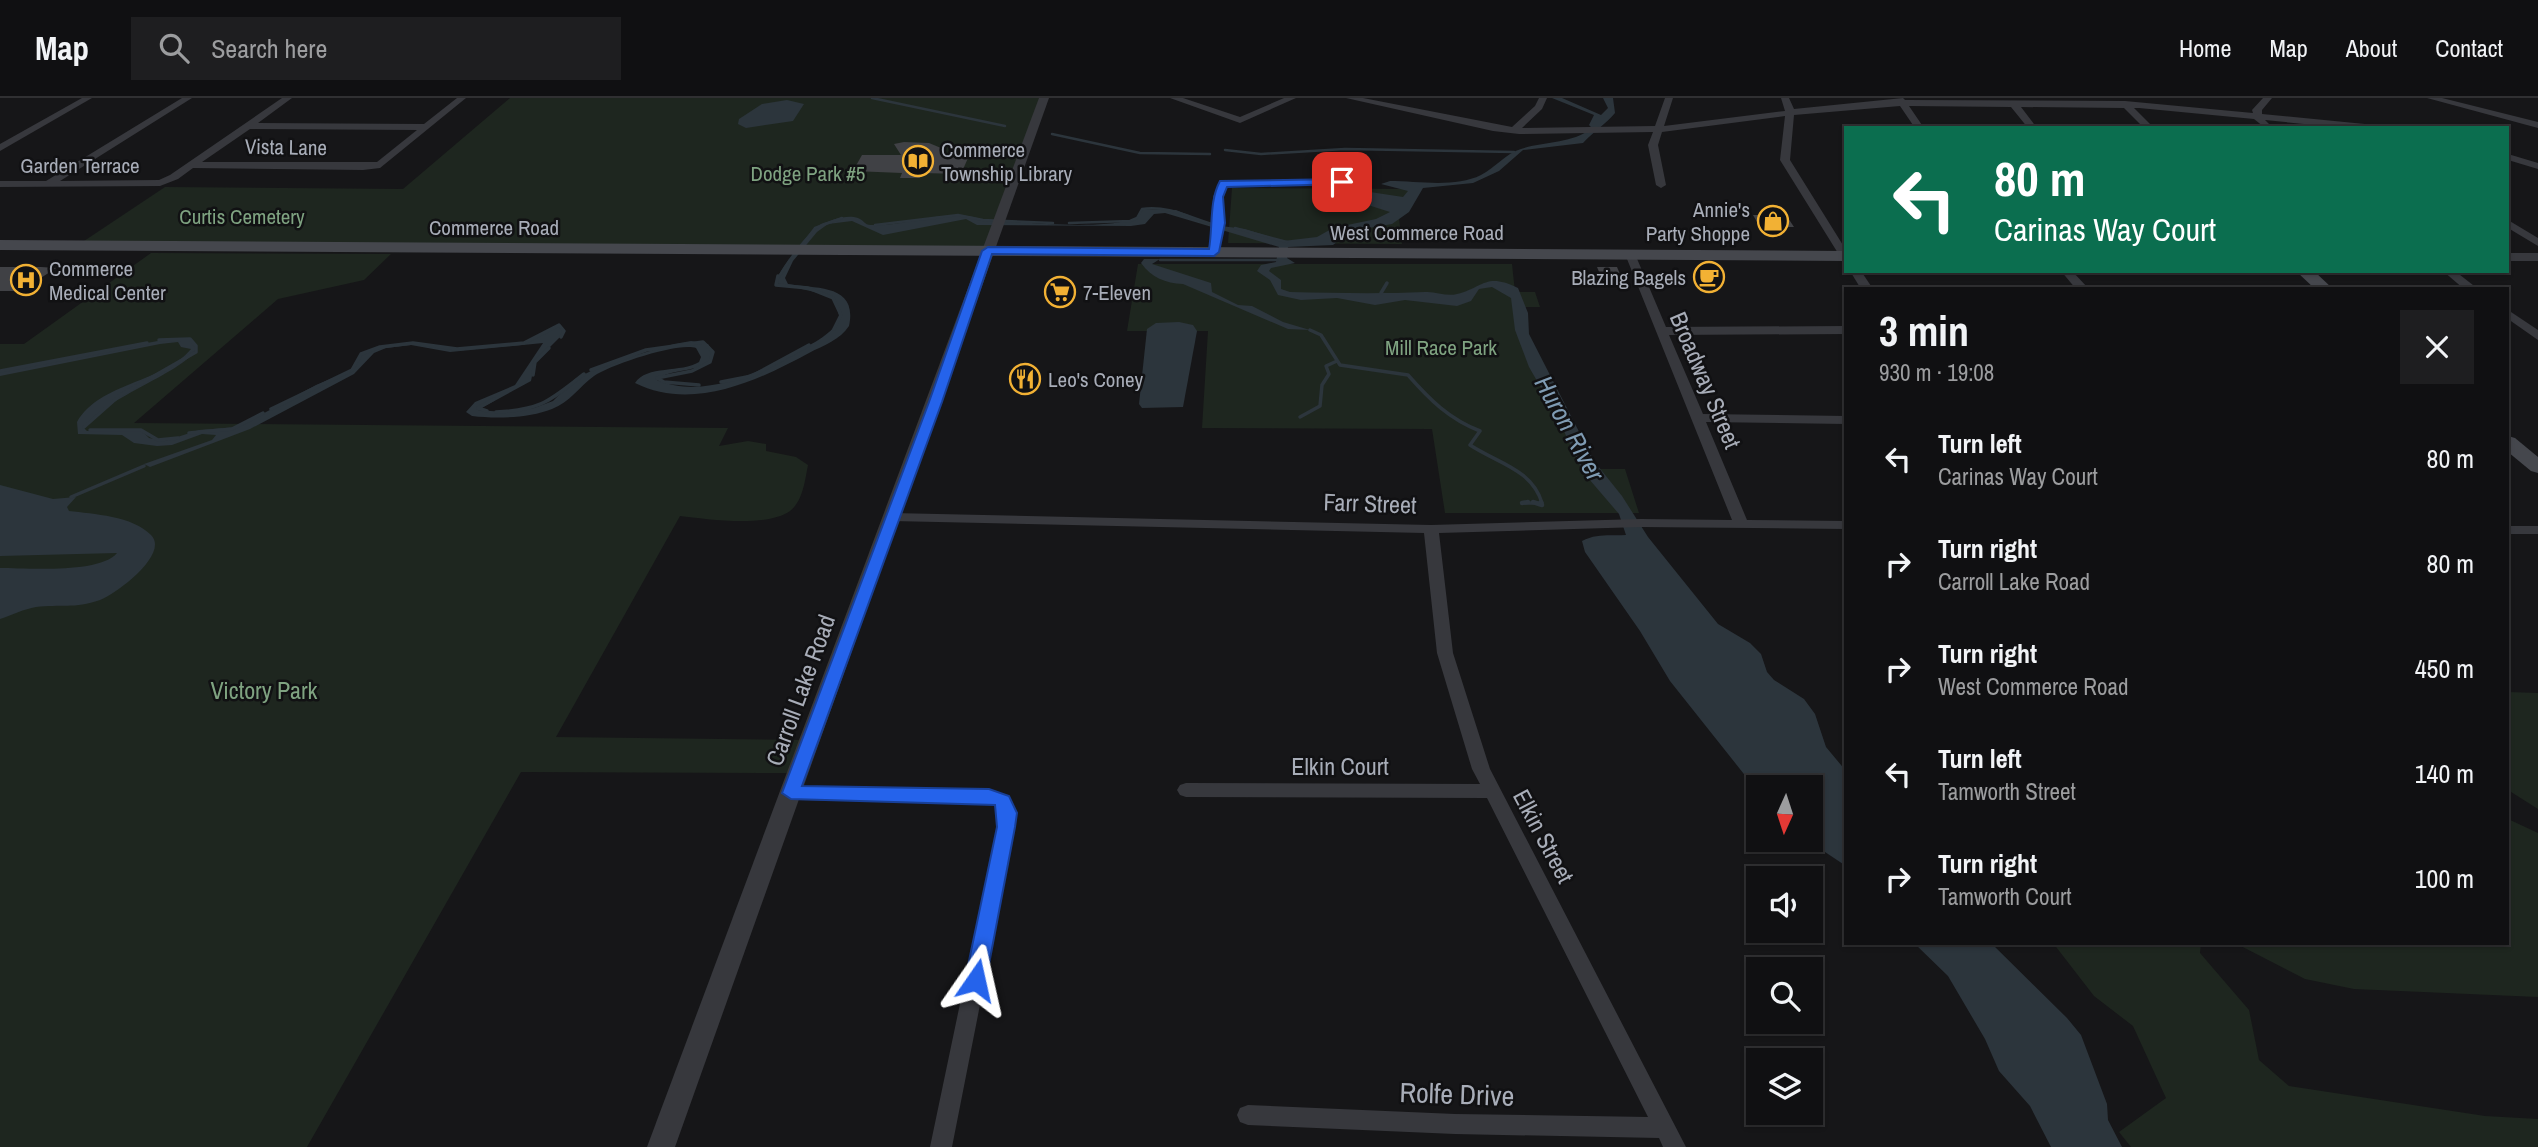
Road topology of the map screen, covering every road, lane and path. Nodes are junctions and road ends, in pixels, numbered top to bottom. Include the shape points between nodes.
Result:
1 (88, 98) edge
2 (188, 98) edge
3 (288, 98) edge
4 (463, 98) edge
5 (1044, 98) edge
6 (1174, 98) edge
7 (1292, 98) edge
8 (1350, 98) edge
9 (1416, 98) edge
10 (1543, 98) edge
11 (1669, 98) edge
12 (1785, 98) edge
13 (2268, 98) edge
14 (2431, 98) edge
15 (1901, 100) edge
16 (2013, 103) junction
17 (2125, 104) junction
18 (1400, 109) junction
19 (2209, 111) junction
20 (1790, 112) junction
21 (2258, 113) junction
22 (2538, 125) edge
23 (248, 126) junction
24 (1919, 126) edge
25 (2032, 126) edge
26 (2149, 126) edge
27 (2268, 126) edge
28 (2359, 126) edge
29 (428, 127) junction
30 (1515, 130) junction
31 (1656, 130) junction
32 (0, 148) edge
33 (2509, 157) edge
34 (191, 165) junction
35 (2538, 166) edge
36 (1342, 182) dead end
37 (0, 184) edge
38 (47, 184) junction
39 (1661, 185) dead end
40 (2509, 224) edge
41 (2538, 243) edge
42 (0, 244) edge
43 (988, 251) junction
44 (1214, 252) junction
45 (1283, 253) joint
46 (1844, 253) edge
47 (1630, 254) junction
48 (1844, 256) edge
49 (2509, 257) edge
50 (2538, 257) edge
51 (2068, 273) edge
52 (2306, 273) edge
53 (2451, 273) edge
54 (2080, 287) edge
55 (2323, 287) edge
56 (2469, 287) edge
57 (2509, 315) edge
58 (1844, 330) edge
59 (1660, 331) junction
60 (2538, 336) edge
61 (1697, 418) junction
62 (1844, 420) edge
63 (2509, 443) edge
64 (2538, 467) edge
65 (891, 517) junction
66 (1741, 523) junction
67 (1844, 525) edge
68 (1431, 528) junction
69 (2509, 530) edge
70 (2538, 530) edge
71 (1186, 790) dead end
72 (1493, 791) junction
73 (791, 793) junction
74 (1248, 1115) dead end
75 (1670, 1137) edge
76 (660, 1147) edge
77 (941, 1147) edge

1 - 32 street
2 - 38 street
3 - 23 street
4 - 29 street
5 - 43 street, Carroll Lake Road
6 - 7 street via 1240,120
8 - 18 street
9 - 18 street
10 - 30 street
11 - 31 street
12 - 20 street
13 - 21 street
14 - 22 street
15 - 16 street
15 - 20 street
15 - 24 street
16 - 17 street
16 - 25 street
17 - 19 street
17 - 26 street
18 - 30 street
19 - 21 street
19 - 21 street
20 - 31 street
20 - 46 street via 1785,160
21 - 27 street
21 - 28 street
23 - 29 street
23 - 34 street
29 - 34 street, Vista Lane via 380,165
30 - 31 street
31 - 39 street via 1653,145
33 - 35 street
34 - 38 street, Garden Terrace via 160,183
36 - 44 street via 1223,184
37 - 38 street, Garden Terrace
40 - 41 street
42 - 43 main road, Commerce Road
43 - 44 main road, West Commerce Road
43 - 65 street, Carroll Lake Road
44 - 45 main road, West Commerce Road
45 - 47 main road, West Commerce Road
47 - 48 main road, West Commerce Road
47 - 59 street, Broadway Street
49 - 50 street
51 - 54 street
52 - 55 main road
53 - 56 street
57 - 60 street
58 - 59 street
59 - 61 street, Broadway Street
61 - 62 street
61 - 66 street, Broadway Street
63 - 64 main road
65 - 68 street, Farr Street
65 - 73 street, Carroll Lake Road
66 - 67 street, Farr Street
66 - 68 street, Farr Street
68 - 72 street, Elkin Street via 1445,653 1481,769
69 - 70 street
71 - 72 street, Elkin Court
72 - 75 street, Elkin Street
73 - 76 street, Carroll Lake Road
73 - 77 street via 989,796 1003,801 1006,827
74 - 75 street, Rolfe Drive

